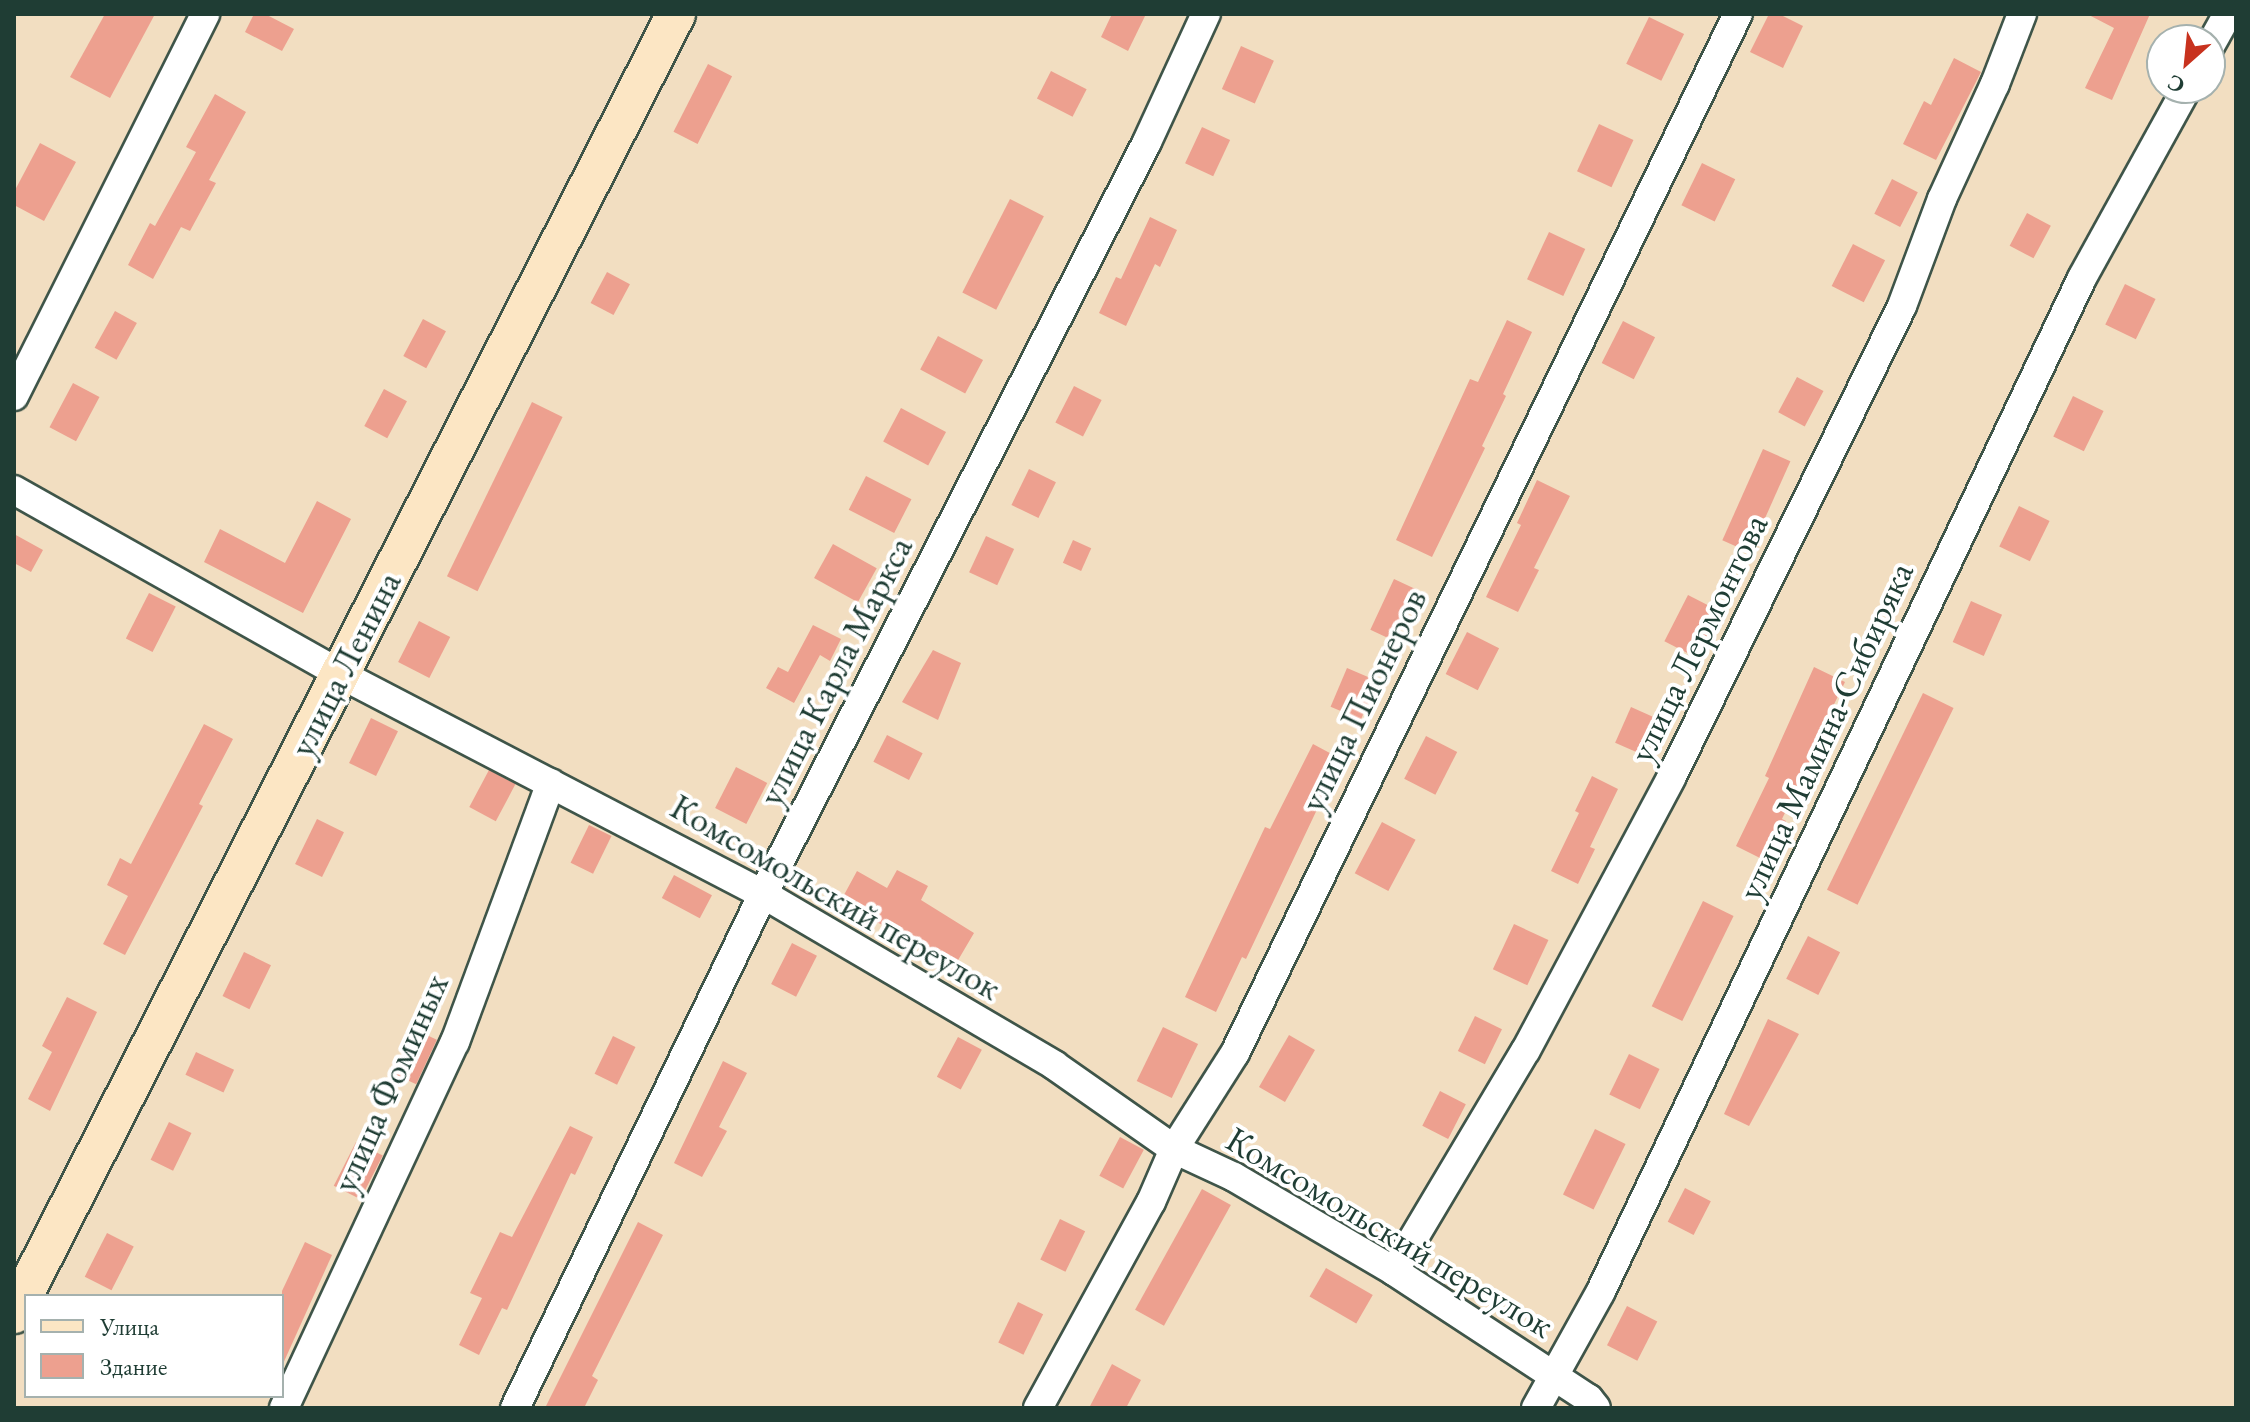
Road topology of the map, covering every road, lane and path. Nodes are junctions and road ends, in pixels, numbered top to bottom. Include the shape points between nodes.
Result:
1 (205, 14) edge
2 (676, 14) edge
3 (1206, 14) edge
4 (1738, 14) edge
5 (2022, 14) edge
6 (2178, 104) edge
7 (14, 396) edge
8 (14, 490) edge
9 (340, 674) junction
10 (551, 783) junction
11 (763, 894) junction
12 (1174, 1149) junction
13 (1394, 1271) junction
14 (24, 1294) edge
15 (24, 1294) edge
16 (14, 1314) edge
17 (1552, 1375) junction
18 (284, 1408) edge
19 (515, 1408) edge
20 (1038, 1408) edge
21 (1536, 1408) edge
22 (1596, 1408) edge

1 - 7 street
2 - 9 main road, улица Ленина
3 - 11 street, улица Карла Маркса via 1147,142
4 - 12 street, улица Пионеров via 1235,1053
5 - 13 street, улица Лермонтова via 1902,306 1671,778 1526,1050
6 - 17 street, улица Мамина-Сибиряка via 2082,278 1601,1291
8 - 9 street, Комсомольский переулок
9 - 10 street, Комсомольский переулок
9 - 15 main road, улица Ленина
10 - 11 street, Комсомольский переулок
10 - 18 street, улица Фоминых via 455,1042
11 - 12 street, Комсомольский переулок via 1054,1065
11 - 19 street, улица Карла Маркса
12 - 13 street, Комсомольский переулок via 1234,1177
12 - 20 street, улица Пионеров via 1151,1202
13 - 17 street, Комсомольский переулок
14 - 16 main road, улица Ленина
17 - 21 street, улица Мамина-Сибиряка
17 - 22 street, Комсомольский переулок

